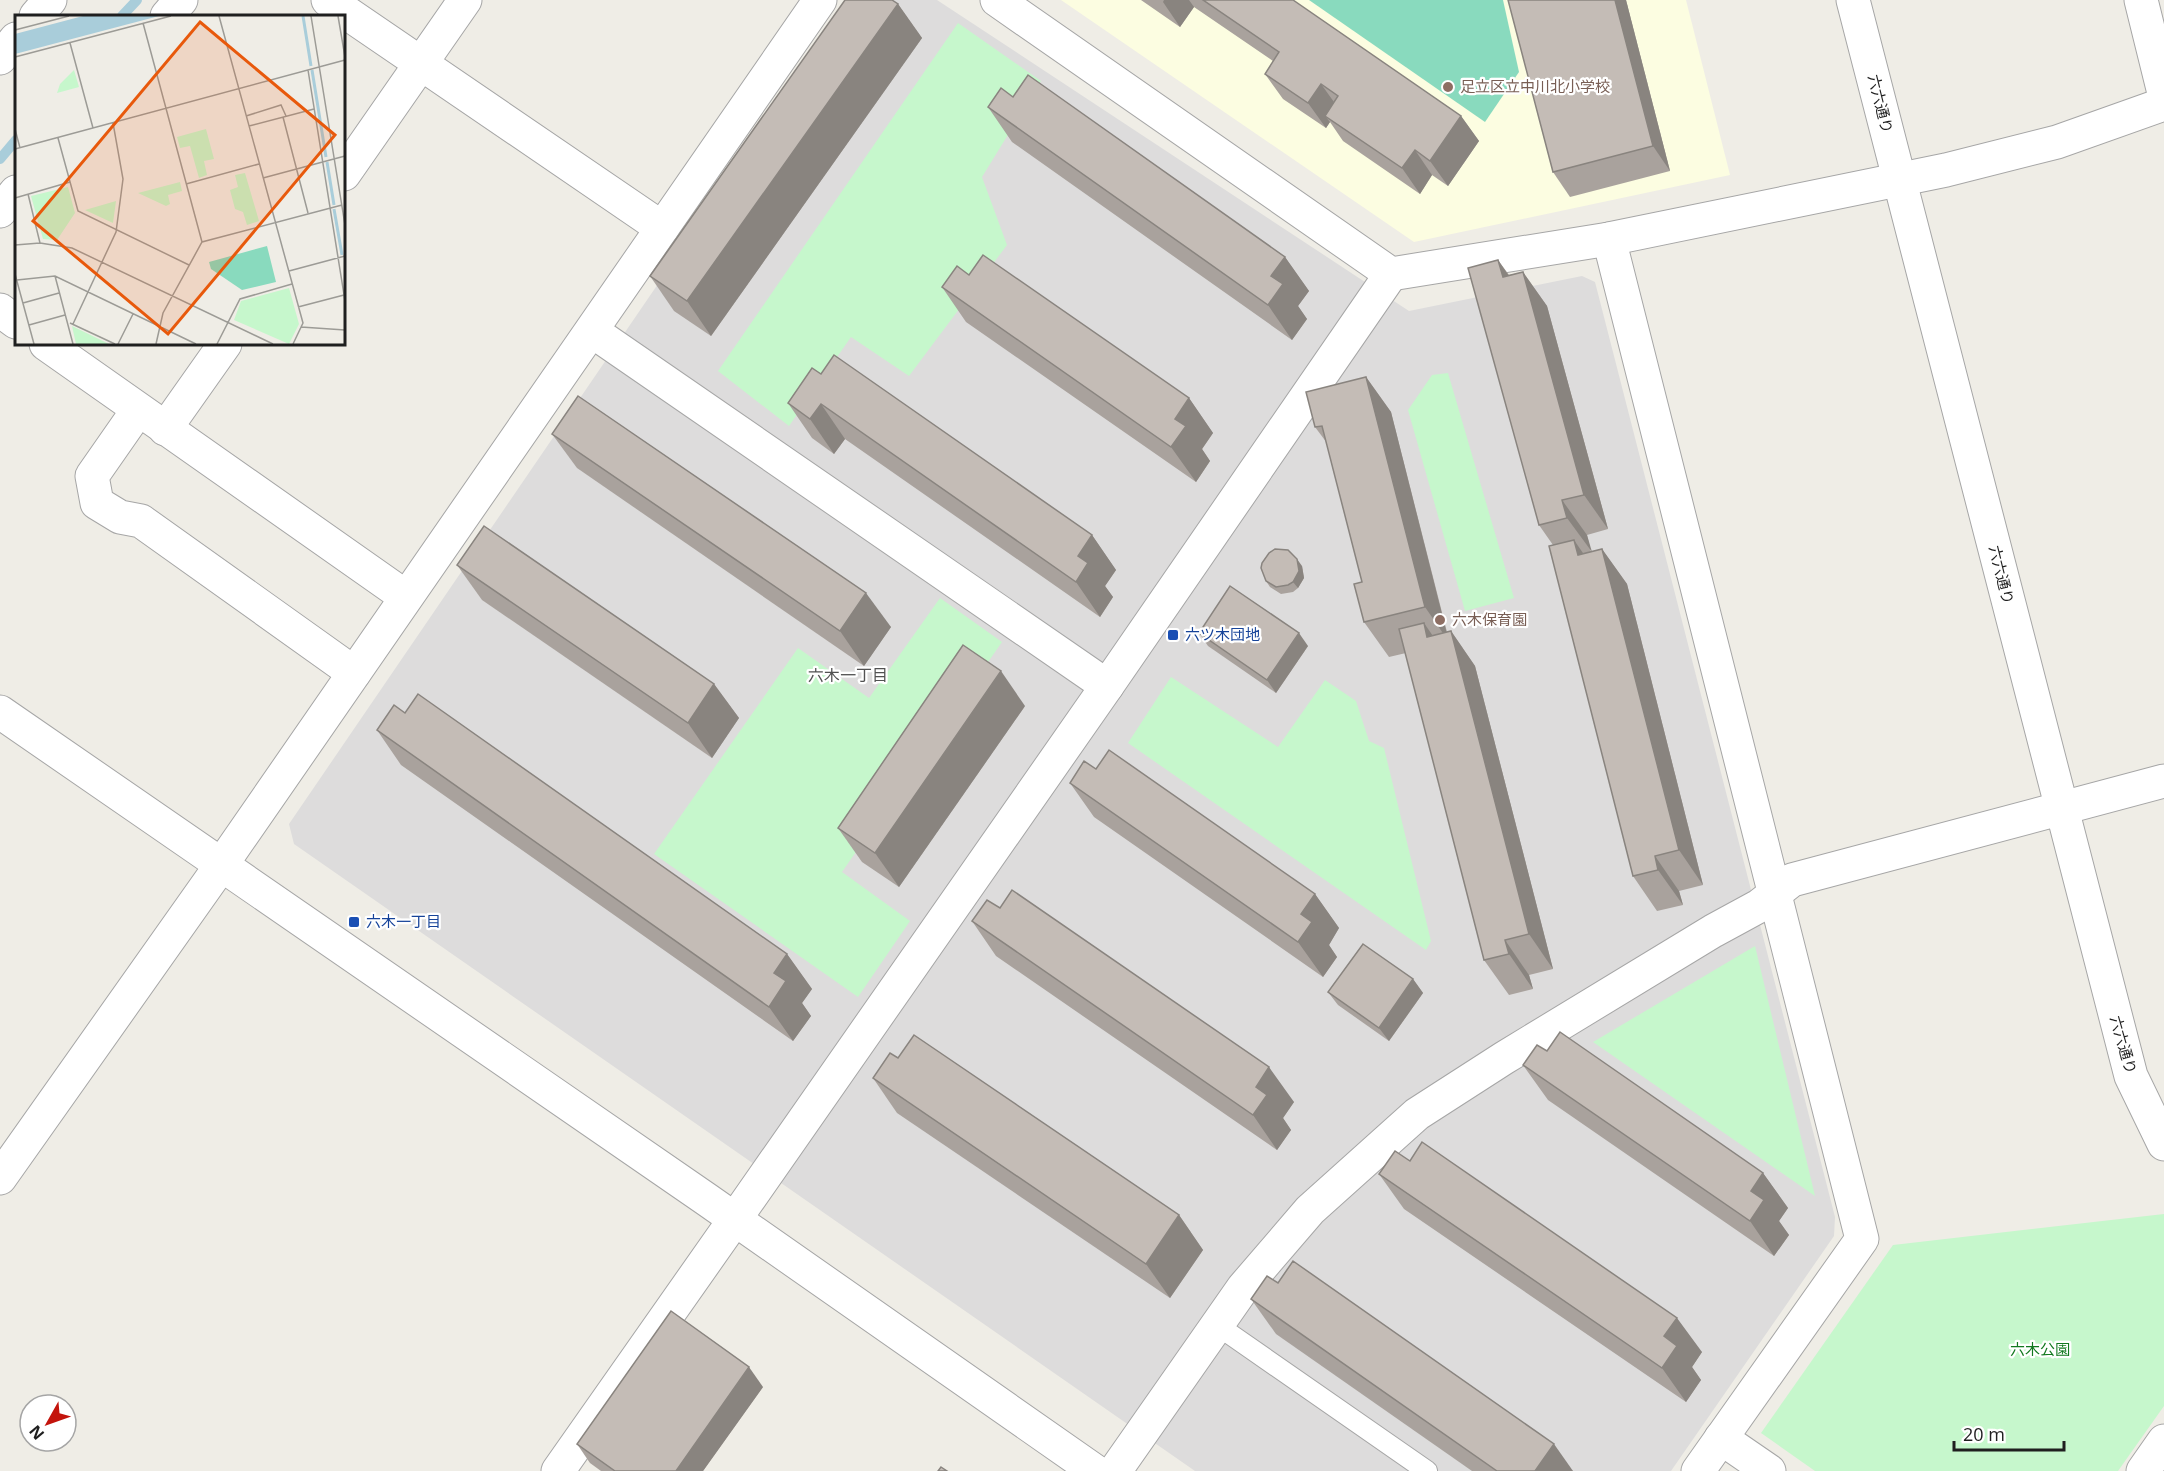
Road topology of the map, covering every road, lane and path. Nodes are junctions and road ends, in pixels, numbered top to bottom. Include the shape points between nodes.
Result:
1 (50, 0) edge
2 (181, 0) edge
3 (328, 0) edge
4 (465, 0) edge
5 (820, 0) edge
6 (997, 0) edge
7 (1853, 0) edge
8 (2141, 0) edge
9 (37, 15) edge
10 (168, 15) edge
11 (15, 40) edge
12 (0, 58) edge
13 (420, 63) junction
14 (2164, 93) edge
15 (2164, 104) edge
16 (345, 173) edge
17 (1900, 180) junction
18 (15, 193) edge
19 (0, 211) edge
20 (662, 228) junction
21 (1609, 239) junction
22 (1391, 274) junction
23 (0, 310) edge
24 (15, 321) edge
25 (592, 331) junction
26 (47, 345) edge
27 (224, 345) edge
28 (138, 410) junction
29 (165, 429) junction
30 (406, 597) junction
31 (354, 673) junction
32 (1107, 686) junction
33 (0, 712) edge
34 (2164, 782) edge
35 (2060, 808) junction
36 (222, 864) junction
37 (1774, 896) junction
38 (2164, 1143) edge
39 (0, 1178) edge
40 (735, 1219) junction
41 (1217, 1326) junction
42 (1721, 1438) junction
43 (2164, 1441) edge
44 (558, 1471) edge
45 (1095, 1471) edge
46 (1115, 1471) edge
47 (1427, 1471) edge
48 (1698, 1471) edge
49 (1769, 1471) edge
50 (2143, 1471) edge

1 - 9 street
2 - 10 street
3 - 13 street
4 - 13 street
5 - 20 street
6 - 22 street
7 - 17 street, 六六通り
8 - 14 street
11 - 12 street
13 - 16 street
13 - 20 street
15 - 17 street via 2057,142
17 - 21 street
17 - 35 street, 六六通り
18 - 19 street
20 - 25 street
21 - 22 street
21 - 37 street
22 - 32 street
23 - 24 street
25 - 30 street
25 - 32 street
26 - 28 street
27 - 29 street
28 - 29 street
28 - 31 street via 92,476 97,503 120,517 141,521
29 - 30 street
30 - 31 street
31 - 36 street
32 - 40 street
33 - 36 street
34 - 35 street
35 - 37 street via 1792,880
35 - 38 street, 六六通り via 2131,1076
36 - 39 street
36 - 40 street
37 - 41 street via 1417,1114 1310,1209
37 - 42 street via 1862,1239
40 - 44 street
40 - 45 street
41 - 46 street
41 - 47 lane
42 - 48 street
42 - 49 street
43 - 50 street

